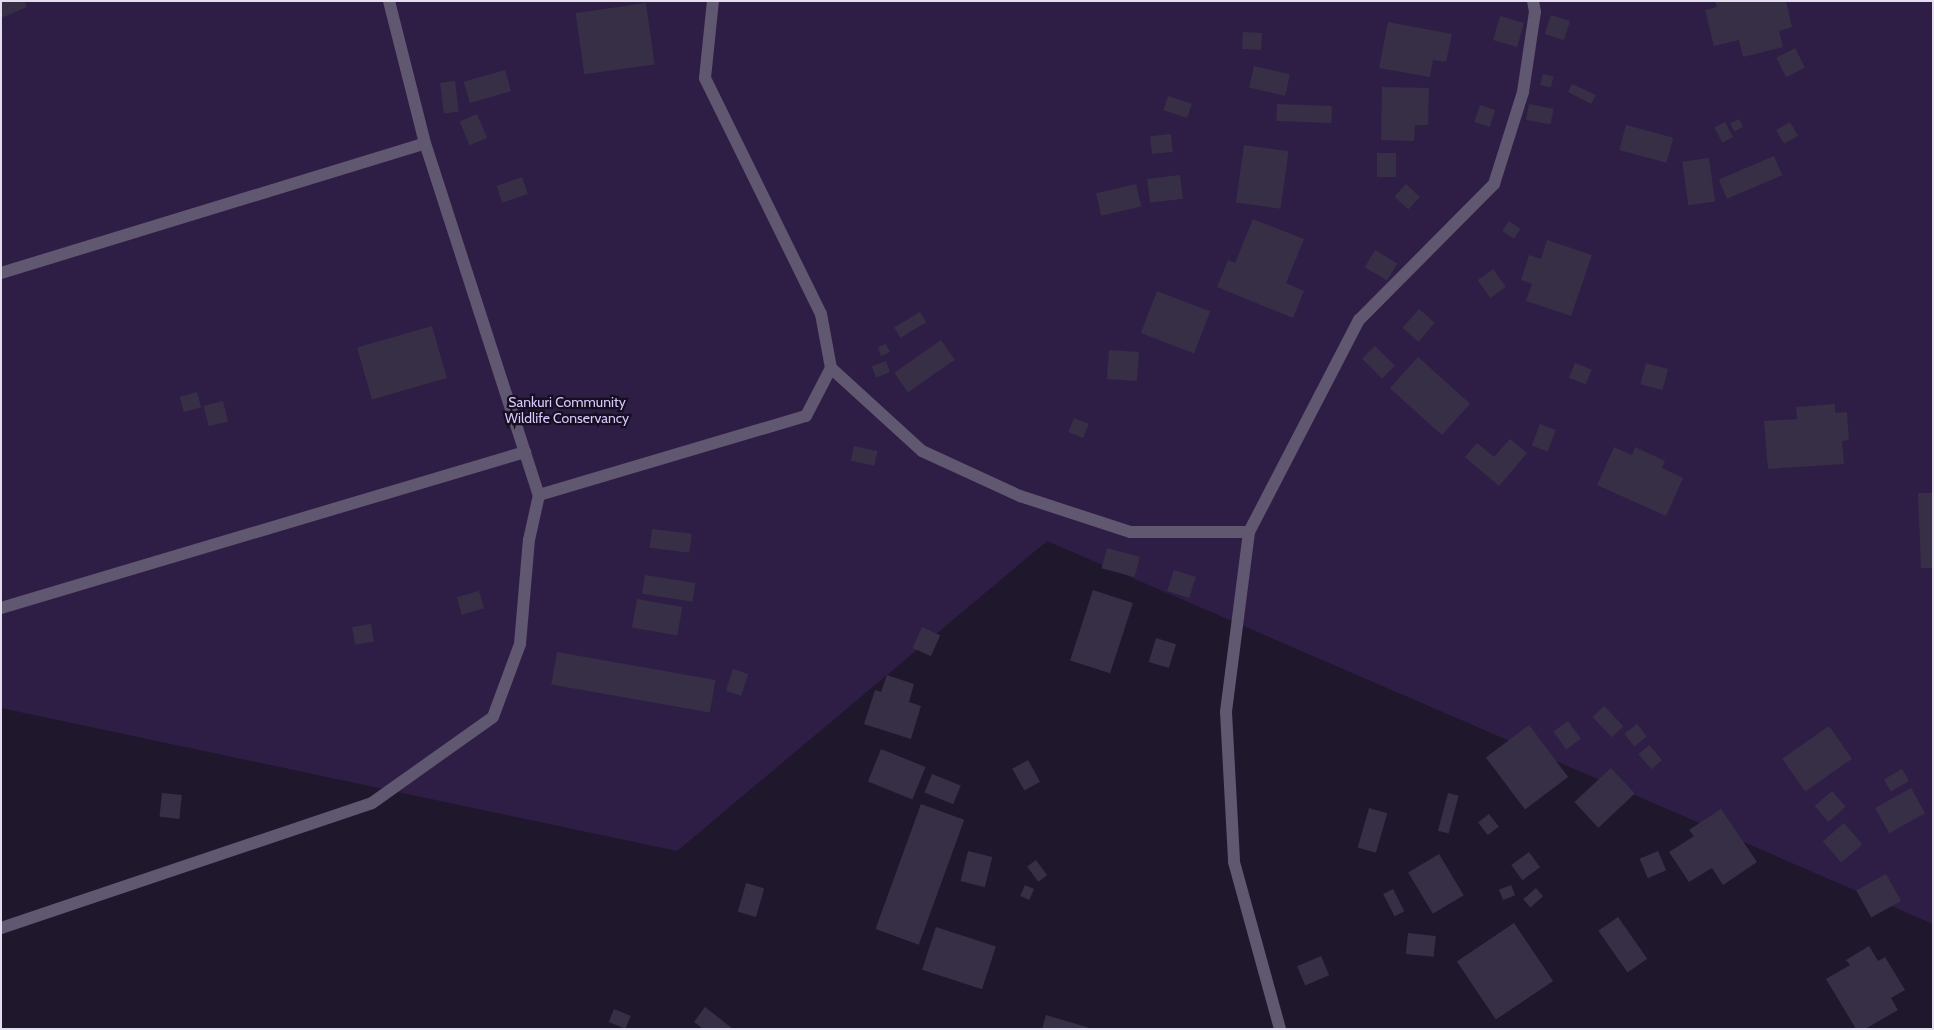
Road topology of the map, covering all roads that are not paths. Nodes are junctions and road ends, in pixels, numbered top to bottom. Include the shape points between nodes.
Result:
1 (389, 1) edge
2 (713, 1) edge
3 (1533, 1) edge
4 (426, 143) junction
5 (1, 273) edge
6 (831, 368) junction
7 (525, 452) junction
8 (539, 495) junction
9 (1249, 532) junction
10 (1, 608) edge
11 (1, 928) edge
12 (1280, 1029) edge

1 - 4 street
2 - 6 street via 705,78 821,314
3 - 9 street via 1535,12 1523,92 1494,184 1358,320
4 - 5 street
4 - 7 street
6 - 8 street via 806,416
6 - 9 street via 922,452 1020,496 1130,532
7 - 8 street
7 - 10 street
8 - 11 street via 529,540 520,644 493,717 372,803
9 - 12 street via 1226,712 1234,862

